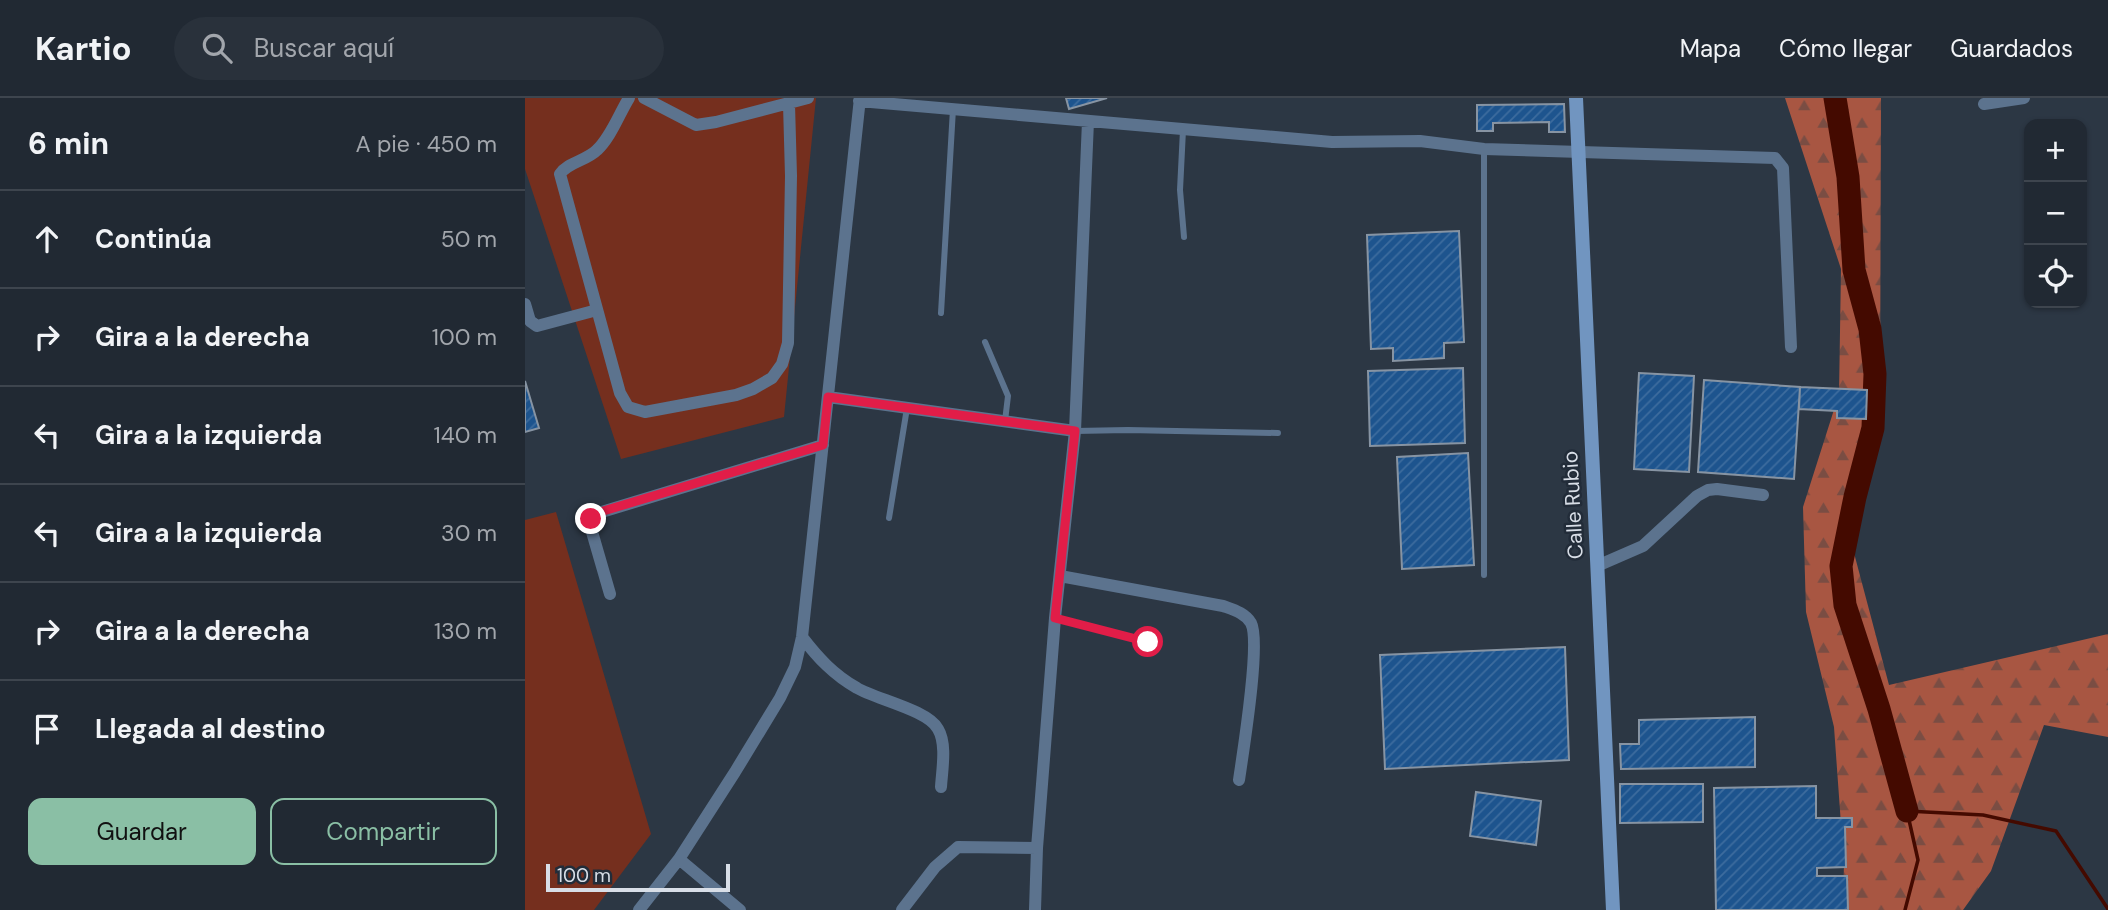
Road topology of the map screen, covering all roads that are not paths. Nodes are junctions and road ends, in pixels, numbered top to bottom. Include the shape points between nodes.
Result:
1 (629, 98) edge
2 (644, 98) edge
3 (808, 98) edge
4 (1576, 98) edge
5 (2024, 98) edge
6 (859, 99) edge
7 (789, 104) junction
8 (1984, 104) dead end
9 (953, 109) junction
10 (1088, 121) junction
11 (1183, 130) junction
12 (1483, 149) junction
13 (1577, 151) junction
14 (1184, 237) dead end
15 (525, 303) edge
16 (597, 310) junction
17 (941, 313) dead end
18 (529, 326) edge
19 (985, 342) dead end
20 (1791, 347) dead end
21 (828, 397) junction
22 (907, 408) junction
23 (1005, 421) junction
24 (1075, 431) junction
25 (1278, 433) dead end
26 (823, 445) junction
27 (1763, 495) dead end
28 (889, 517) dead end
29 (1597, 566) junction
30 (1484, 575) dead end
31 (1060, 576) junction
32 (610, 594) dead end
33 (1055, 618) junction
34 (802, 636) junction
35 (1148, 642) dead end
36 (1239, 780) dead end
37 (941, 787) dead end
38 (1037, 848) junction
39 (679, 859) junction
40 (639, 910) edge
41 (740, 910) edge
42 (902, 910) edge
43 (1035, 910) edge
44 (1613, 910) edge

1 - 16 street via 600,146 560,174
2 - 7 street via 696,125
3 - 7 street
4 - 13 street, Calle Rubio
5 - 8 street
6 - 9 street
6 - 21 street
7 - 16 street via 788,343 772,378 736,395 635,411 620,393
9 - 10 street
9 - 17 lane
10 - 11 street
10 - 24 street
11 - 12 street via 1332,142 1420,141
11 - 14 lane via 1180,190
12 - 13 street
12 - 30 lane
13 - 20 street via 1775,158 1783,168
13 - 29 street, Calle Rubio
15 - 18 street
16 - 18 street
19 - 23 lane via 1008,396
21 - 22 street
21 - 26 street
22 - 23 street
22 - 28 lane
23 - 24 street
24 - 25 lane
24 - 31 street
26 - 32 street via 595,514 590,525
26 - 34 street
27 - 29 street via 1707,490 1643,546
29 - 44 street, Calle Rubio
31 - 33 street
31 - 36 street via 1223,606 1249,619 1254,630 1252,675
33 - 35 lane
33 - 38 street
34 - 37 street via 833,673 934,722 942,743
34 - 39 street via 795,667 780,698
38 - 42 street via 958,847 935,867
38 - 43 street
39 - 40 street
39 - 41 street

